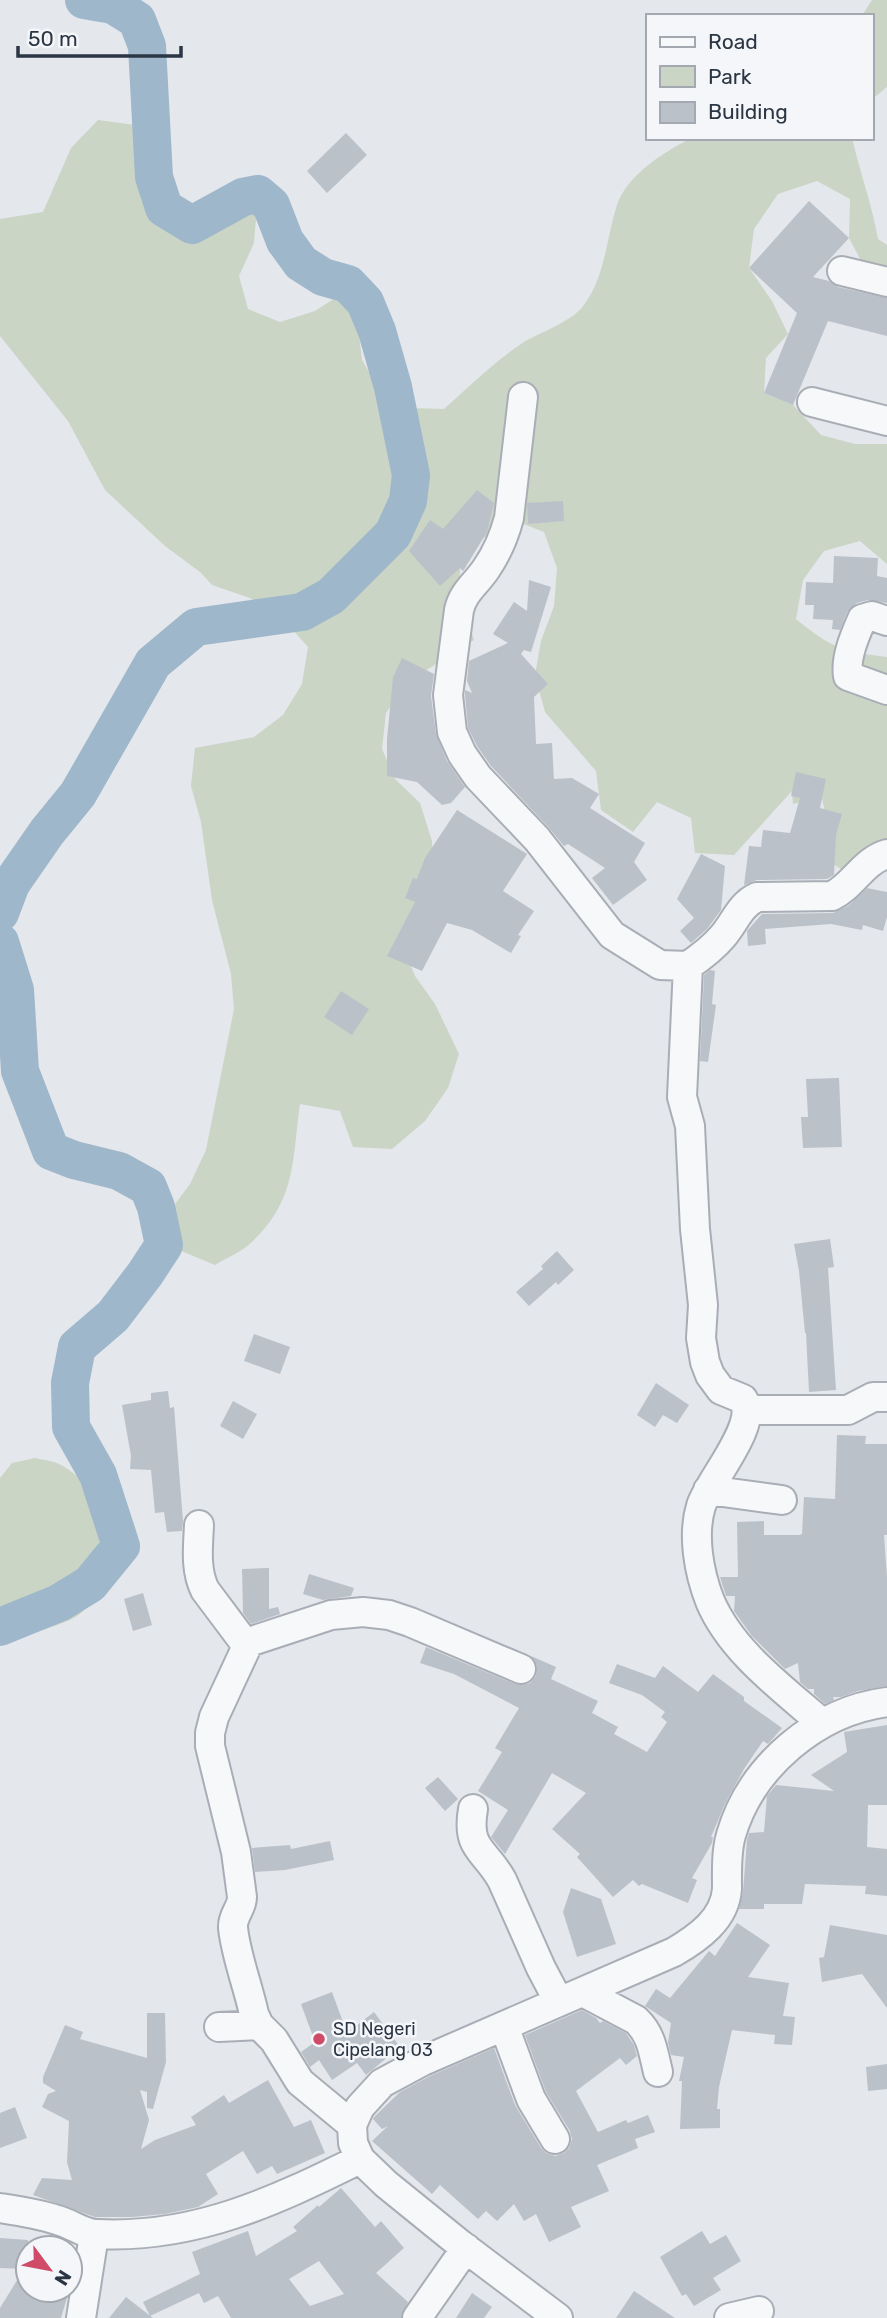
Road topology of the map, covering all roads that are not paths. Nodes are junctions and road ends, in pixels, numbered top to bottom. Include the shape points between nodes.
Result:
1 (842, 271) dead end
2 (887, 282) edge
3 (523, 397) dead end
4 (811, 402) dead end
5 (887, 421) edge
6 (887, 621) edge
7 (887, 690) edge
8 (887, 854) edge
9 (688, 966) junction
10 (887, 1398) edge
11 (747, 1410) junction
12 (708, 1490) junction
13 (782, 1500) dead end
14 (200, 1525) dead end
15 (246, 1643) junction
16 (521, 1669) dead end
17 (887, 1702) edge
18 (822, 1723) junction
19 (473, 1809) dead end
20 (571, 1997) junction
21 (259, 2025) junction
22 (504, 2026) junction
23 (219, 2027) dead end
24 (658, 2072) dead end
25 (352, 2125) junction
26 (555, 2139) dead end
27 (360, 2159) junction
28 (1, 2202) edge
29 (94, 2235) junction
30 (466, 2248) junction
31 (759, 2311) dead end
32 (81, 2318) edge
33 (417, 2318) edge
34 (558, 2318) edge
35 (729, 2318) edge

1 - 2 street
3 - 9 street via 504,537 459,610 448,695 452,732 478,777 537,839 612,936 660,965
4 - 5 street
6 - 7 street via 872,616 862,619 847,671 854,680
8 - 9 street via 872,861 832,896 751,900 714,946
9 - 11 street via 682,1097 690,1126 704,1305 701,1338 710,1375 721,1390 743,1399
10 - 11 street via 873,1397 848,1410
11 - 12 street via 743,1429
12 - 13 street
12 - 18 street via 696,1531 711,1601 744,1652
14 - 15 street via 200,1580
15 - 16 street via 331,1615 363,1612 410,1622
15 - 21 street via 247,1651 214,1717 210,1746 242,1897 233,1917 234,1934
17 - 18 street via 854,1708
18 - 20 street via 770,1766 738,1814 730,1837 726,1898 711,1924 674,1952
19 - 20 street via 475,1844 496,1868 541,1968
20 - 22 street
20 - 24 street via 636,2020 649,2036
21 - 23 street
21 - 25 street via 300,2082
22 - 25 street via 382,2083
22 - 26 street via 531,2099
25 - 27 street
27 - 29 street via 219,2220 153,2233
27 - 30 street
28 - 29 street
29 - 32 street
30 - 33 street
30 - 34 street
31 - 35 street

